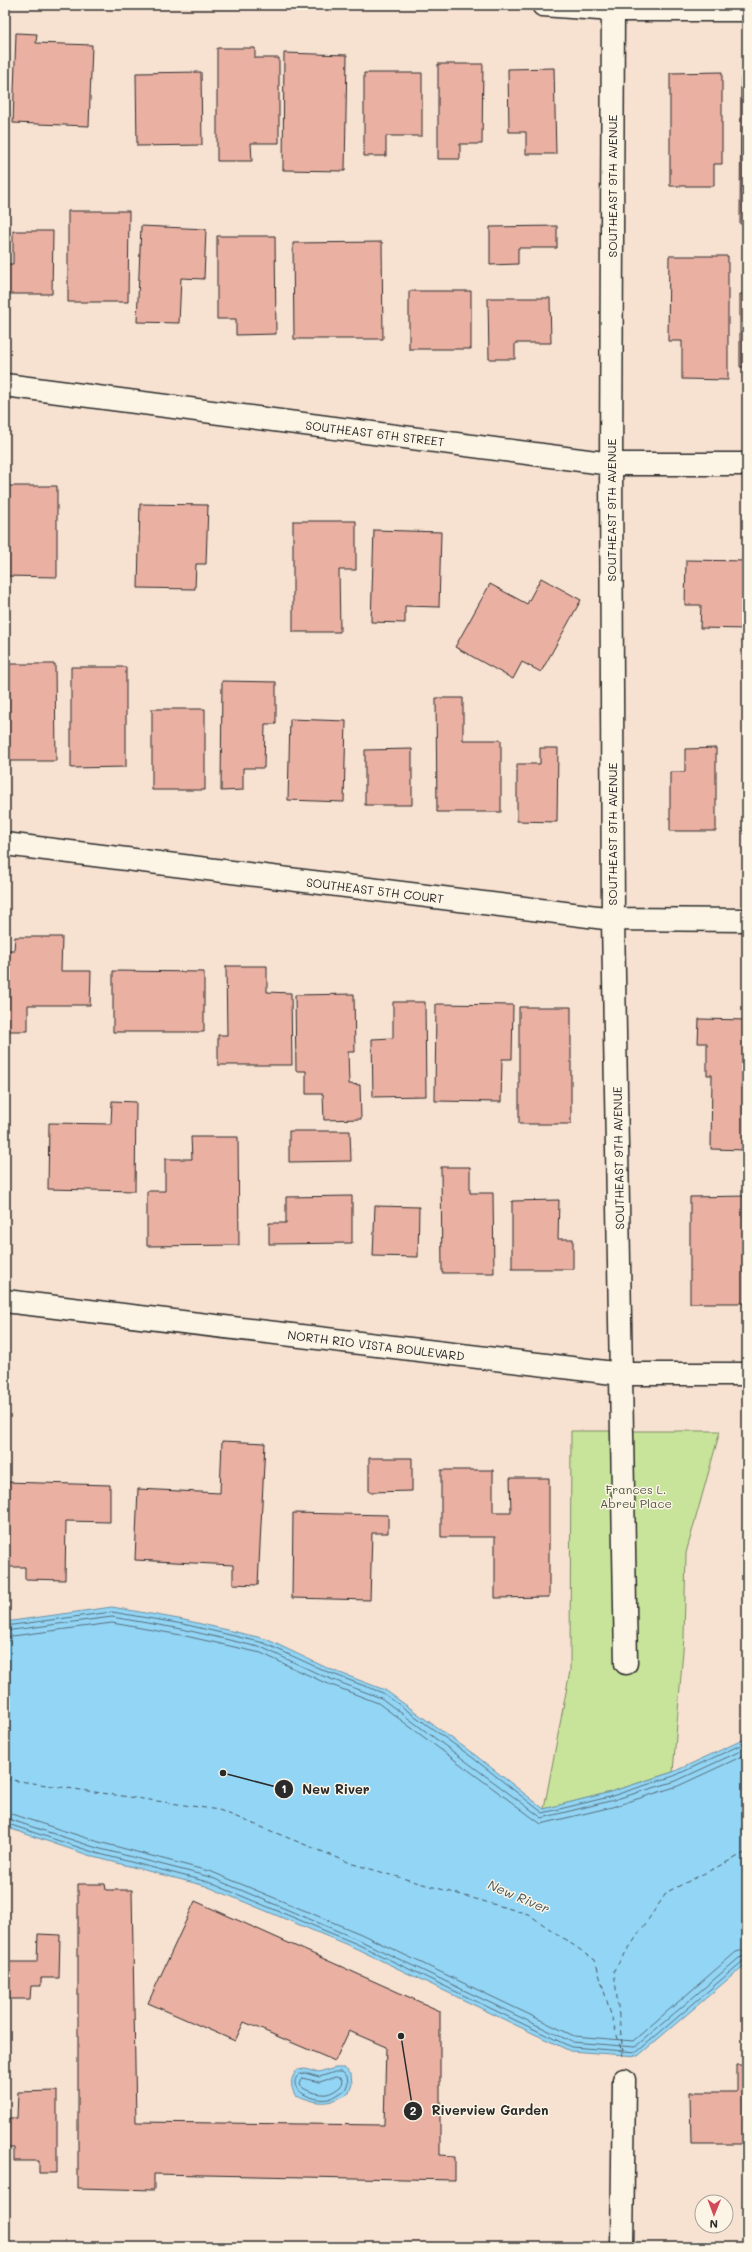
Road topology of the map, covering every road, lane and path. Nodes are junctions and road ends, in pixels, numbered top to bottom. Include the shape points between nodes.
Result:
1 (543, 5) edge
2 (613, 7) edge
3 (747, 10) edge
4 (5, 385) edge
5 (611, 464) junction
6 (747, 464) edge
7 (5, 844) edge
8 (612, 919) junction
9 (747, 920) edge
10 (5, 1301) edge
11 (622, 1374) junction
12 (747, 1374) edge
13 (626, 1663) dead end
14 (624, 2080) dead end
15 (622, 2247) edge

1 - 2 street
2 - 3 street
2 - 5 street, SOUTHEAST 9TH AVENUE
4 - 5 street, SOUTHEAST 6TH STREET
5 - 6 street, SOUTHEAST 6TH STREET
5 - 8 street, SOUTHEAST 9TH AVENUE
7 - 8 street, SOUTHEAST 5TH COURT
8 - 9 street, SOUTHEAST 5TH COURT
8 - 11 street, SOUTHEAST 9TH AVENUE
10 - 11 street, NORTH RIO VISTA BOULEVARD
11 - 12 street, NORTH RIO VISTA BOULEVARD
11 - 13 street, SOUTHEAST 9TH AVENUE
14 - 15 street

